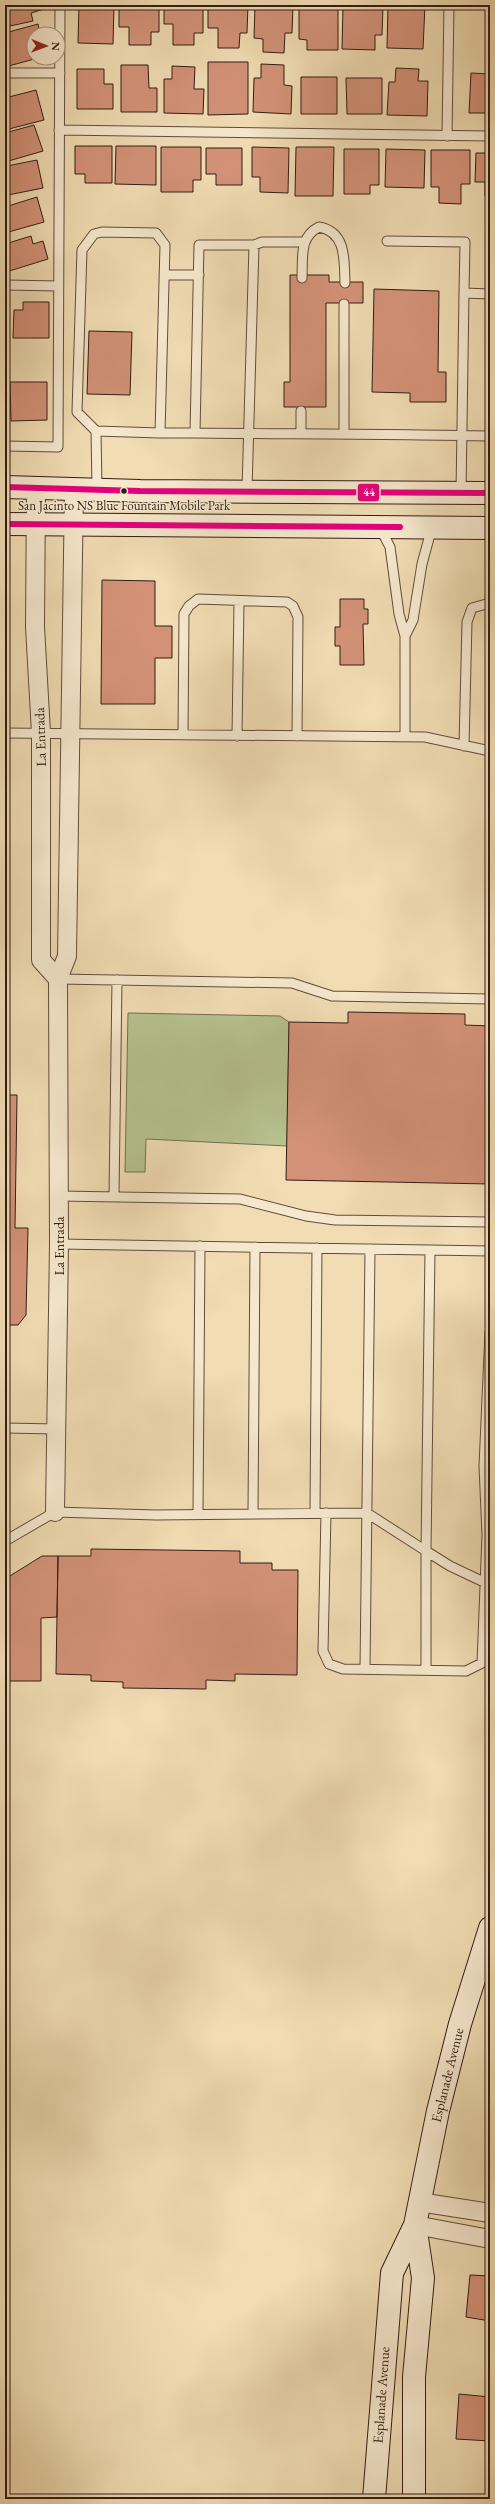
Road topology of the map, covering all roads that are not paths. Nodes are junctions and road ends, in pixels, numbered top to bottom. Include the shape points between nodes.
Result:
1 (60, 5) edge
2 (449, 5) edge
3 (5, 73) edge
4 (60, 73) junction
5 (59, 130) junction
6 (447, 136) junction
7 (490, 136) edge
8 (387, 241) dead end
9 (304, 242) junction
10 (254, 245) junction
11 (164, 275) junction
12 (199, 275) junction
13 (302, 278) dead end
14 (344, 284) dead end
15 (5, 285) edge
16 (58, 286) junction
17 (464, 294) junction
18 (490, 294) edge
19 (344, 304) dead end
20 (301, 411) dead end
21 (96, 432) junction
22 (160, 433) junction
23 (195, 434) junction
24 (250, 434) junction
25 (301, 434) junction
26 (344, 434) junction
27 (461, 435) junction
28 (490, 436) edge
29 (5, 446) edge
30 (5, 487) edge
31 (36, 488) junction
32 (74, 489) junction
33 (97, 489) junction
34 (247, 490) junction
35 (460, 493) junction
36 (490, 493) edge
37 (5, 524) edge
38 (35, 525) junction
39 (73, 526) junction
40 (379, 527) junction
41 (432, 527) junction
42 (490, 528) edge
43 (239, 601) junction
44 (490, 603) edge
45 (405, 636) junction
46 (5, 733) edge
47 (41, 733) junction
48 (70, 734) junction
49 (183, 735) junction
50 (237, 736) junction
51 (297, 736) junction
52 (405, 737) junction
53 (464, 746) junction
54 (490, 751) edge
55 (58, 979) junction
56 (117, 980) junction
57 (490, 999) edge
58 (59, 1196) junction
59 (114, 1196) junction
60 (490, 1222) edge
61 (59, 1244) junction
62 (200, 1246) junction
63 (256, 1247) junction
64 (317, 1248) junction
65 (370, 1249) junction
66 (430, 1250) junction
67 (490, 1251) edge
68 (490, 1332) edge
69 (5, 1428) edge
70 (56, 1429) junction
71 (488, 1506) edge
72 (55, 1512) junction
73 (253, 1513) junction
74 (315, 1513) junction
75 (326, 1513) junction
76 (366, 1513) junction
77 (198, 1514) junction
78 (5, 1541) edge
79 (426, 1550) junction
80 (487, 1584) edge
81 (365, 1669) junction
82 (426, 1670) junction
83 (490, 1928) edge
84 (419, 2202) junction
85 (490, 2213) edge
86 (415, 2225) junction
87 (490, 2239) edge
88 (374, 2499) edge
89 (414, 2499) edge

1 - 4 lane
2 - 6 lane
3 - 4 lane
4 - 5 lane
5 - 6 lane
5 - 16 lane
6 - 7 lane
8 - 17 lane via 465,242
9 - 10 lane via 262,242
9 - 13 lane
9 - 14 lane via 310,232 319,227 334,233 340,242 343,255
10 - 12 lane via 199,245
10 - 24 lane
11 - 12 lane
11 - 21 lane via 165,245 156,234 102,232 94,234 82,250 77,412
11 - 22 lane
12 - 23 lane
15 - 16 lane
16 - 29 lane via 58,447
17 - 18 lane
17 - 27 lane
19 - 26 lane
20 - 25 lane
21 - 22 lane
21 - 33 lane
22 - 23 lane
23 - 24 lane
24 - 25 lane
24 - 34 lane
25 - 26 lane
26 - 27 lane
27 - 28 lane
27 - 35 lane
30 - 31 main road
31 - 32 main road
31 - 38 street, La Entrada
32 - 33 main road
32 - 39 street, La Entrada
33 - 34 main road
34 - 35 main road
35 - 36 main road
37 - 38 main road
38 - 39 main road
38 - 47 street, La Entrada via 34,627
39 - 40 main road
39 - 48 street, La Entrada
40 - 41 main road
40 - 45 lane via 390,547 399,614
41 - 42 main road
41 - 45 lane via 422,564 413,620
43 - 49 lane via 198,599 184,614
43 - 50 lane
43 - 51 lane via 287,602 294,606 298,617
44 - 53 lane via 472,608 467,622
45 - 52 lane
46 - 47 lane
47 - 48 lane
47 - 55 street, La Entrada via 41,960
48 - 49 lane
48 - 55 street, La Entrada via 67,956
49 - 50 lane
50 - 51 lane
51 - 52 lane
52 - 53 lane via 425,738
53 - 54 lane
55 - 56 lane
55 - 58 street, La Entrada
56 - 57 lane via 292,982 332,996
56 - 59 lane
58 - 59 lane
58 - 61 street, La Entrada
59 - 60 lane via 240,1199 306,1216 335,1220
61 - 62 lane
61 - 70 street, La Entrada
62 - 63 lane
62 - 77 lane
63 - 64 lane
63 - 73 lane
64 - 65 lane
64 - 74 lane
65 - 66 lane
65 - 76 lane
66 - 67 lane
66 - 79 lane
68 - 71 lane via 484,1466
69 - 70 lane
70 - 72 street, La Entrada
71 - 80 lane
72 - 77 lane
72 - 78 lane
73 - 74 lane
73 - 77 lane
74 - 75 lane
75 - 76 lane
75 - 81 lane via 323,1651 329,1664 343,1669
76 - 79 lane
76 - 81 lane
79 - 80 lane via 450,1566
79 - 82 lane
80 - 82 lane via 482,1663 466,1671
81 - 82 lane
83 - 84 main road, Esplanade Avenue via 460,2024
84 - 85 street
84 - 86 main road, Esplanade Avenue
86 - 87 street
86 - 88 main road, Esplanade Avenue via 392,2273
86 - 89 main road, Esplanade Avenue via 423,2278 414,2377

